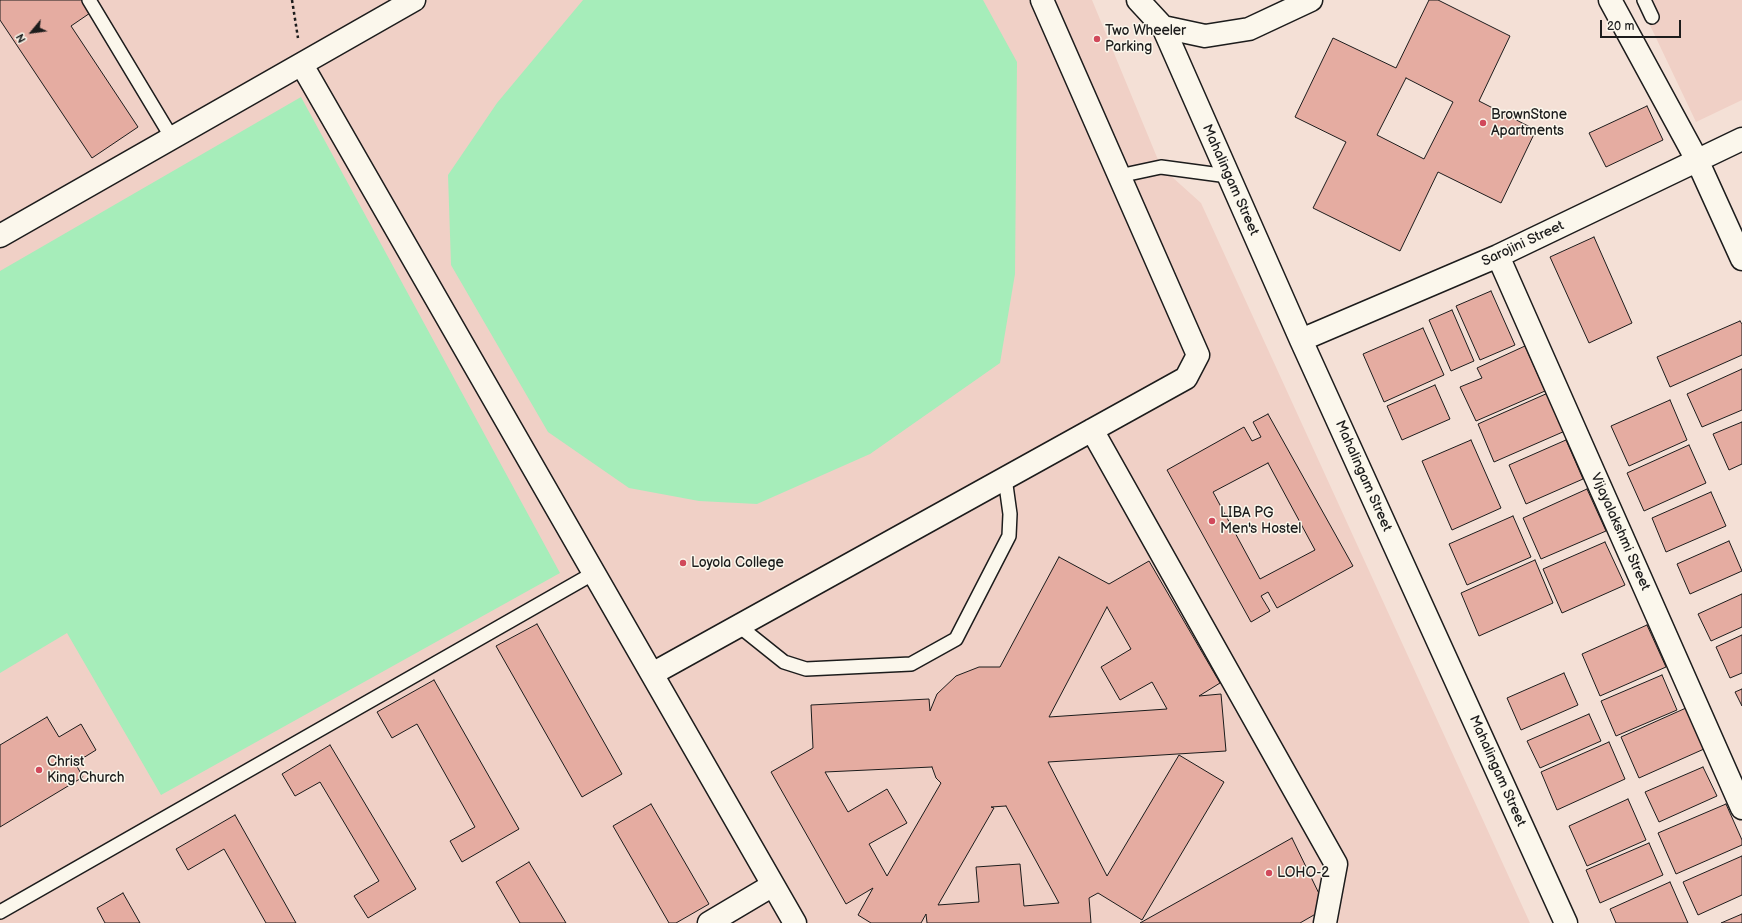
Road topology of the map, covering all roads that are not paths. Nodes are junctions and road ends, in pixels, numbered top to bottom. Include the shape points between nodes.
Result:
1 (89, 0) edge
2 (414, 0) edge
3 (1042, 0) edge
4 (1138, 0) edge
5 (1311, 0) edge
6 (1610, 0) edge
7 (1644, 0) edge
8 (1652, 17) dead end
9 (1163, 27) junction
10 (302, 65) junction
11 (172, 138) junction
12 (1742, 139) edge
13 (1697, 160) junction
14 (1119, 176) junction
15 (1228, 176) junction
16 (0, 236) edge
17 (1498, 256) junction
18 (1742, 259) edge
19 (1301, 340) junction
20 (1092, 430) junction
21 (1005, 478) junction
22 (594, 573) junction
23 (739, 626) junction
24 (652, 674) junction
25 (1742, 808) edge
26 (773, 885) junction
27 (0, 912) edge
28 (709, 923) edge
29 (795, 923) edge
30 (1325, 923) edge
31 (1566, 923) edge

1 - 11 lane
2 - 10 street
3 - 14 street
4 - 9 street, Mahalingam Street
5 - 9 street via 1249,29 1205,36
6 - 13 street
7 - 8 lane
9 - 15 street, Mahalingam Street
10 - 11 street
10 - 22 street
11 - 16 street
12 - 13 street, Sarojini Street
13 - 17 street, Sarojini Street
13 - 18 street
14 - 15 lane via 1160,168
14 - 20 street via 1198,355 1186,378
15 - 19 street, Mahalingam Street
17 - 19 street, Sarojini Street
17 - 25 street, Vijayalakshmi Street
19 - 31 street, Mahalingam Street
20 - 21 street
20 - 30 street via 1336,864
21 - 23 street
21 - 23 lane via 1010,514 1009,536 956,639 911,664 806,669 784,662
22 - 24 street
22 - 27 lane
23 - 24 street
24 - 26 street
26 - 28 street
26 - 29 street

